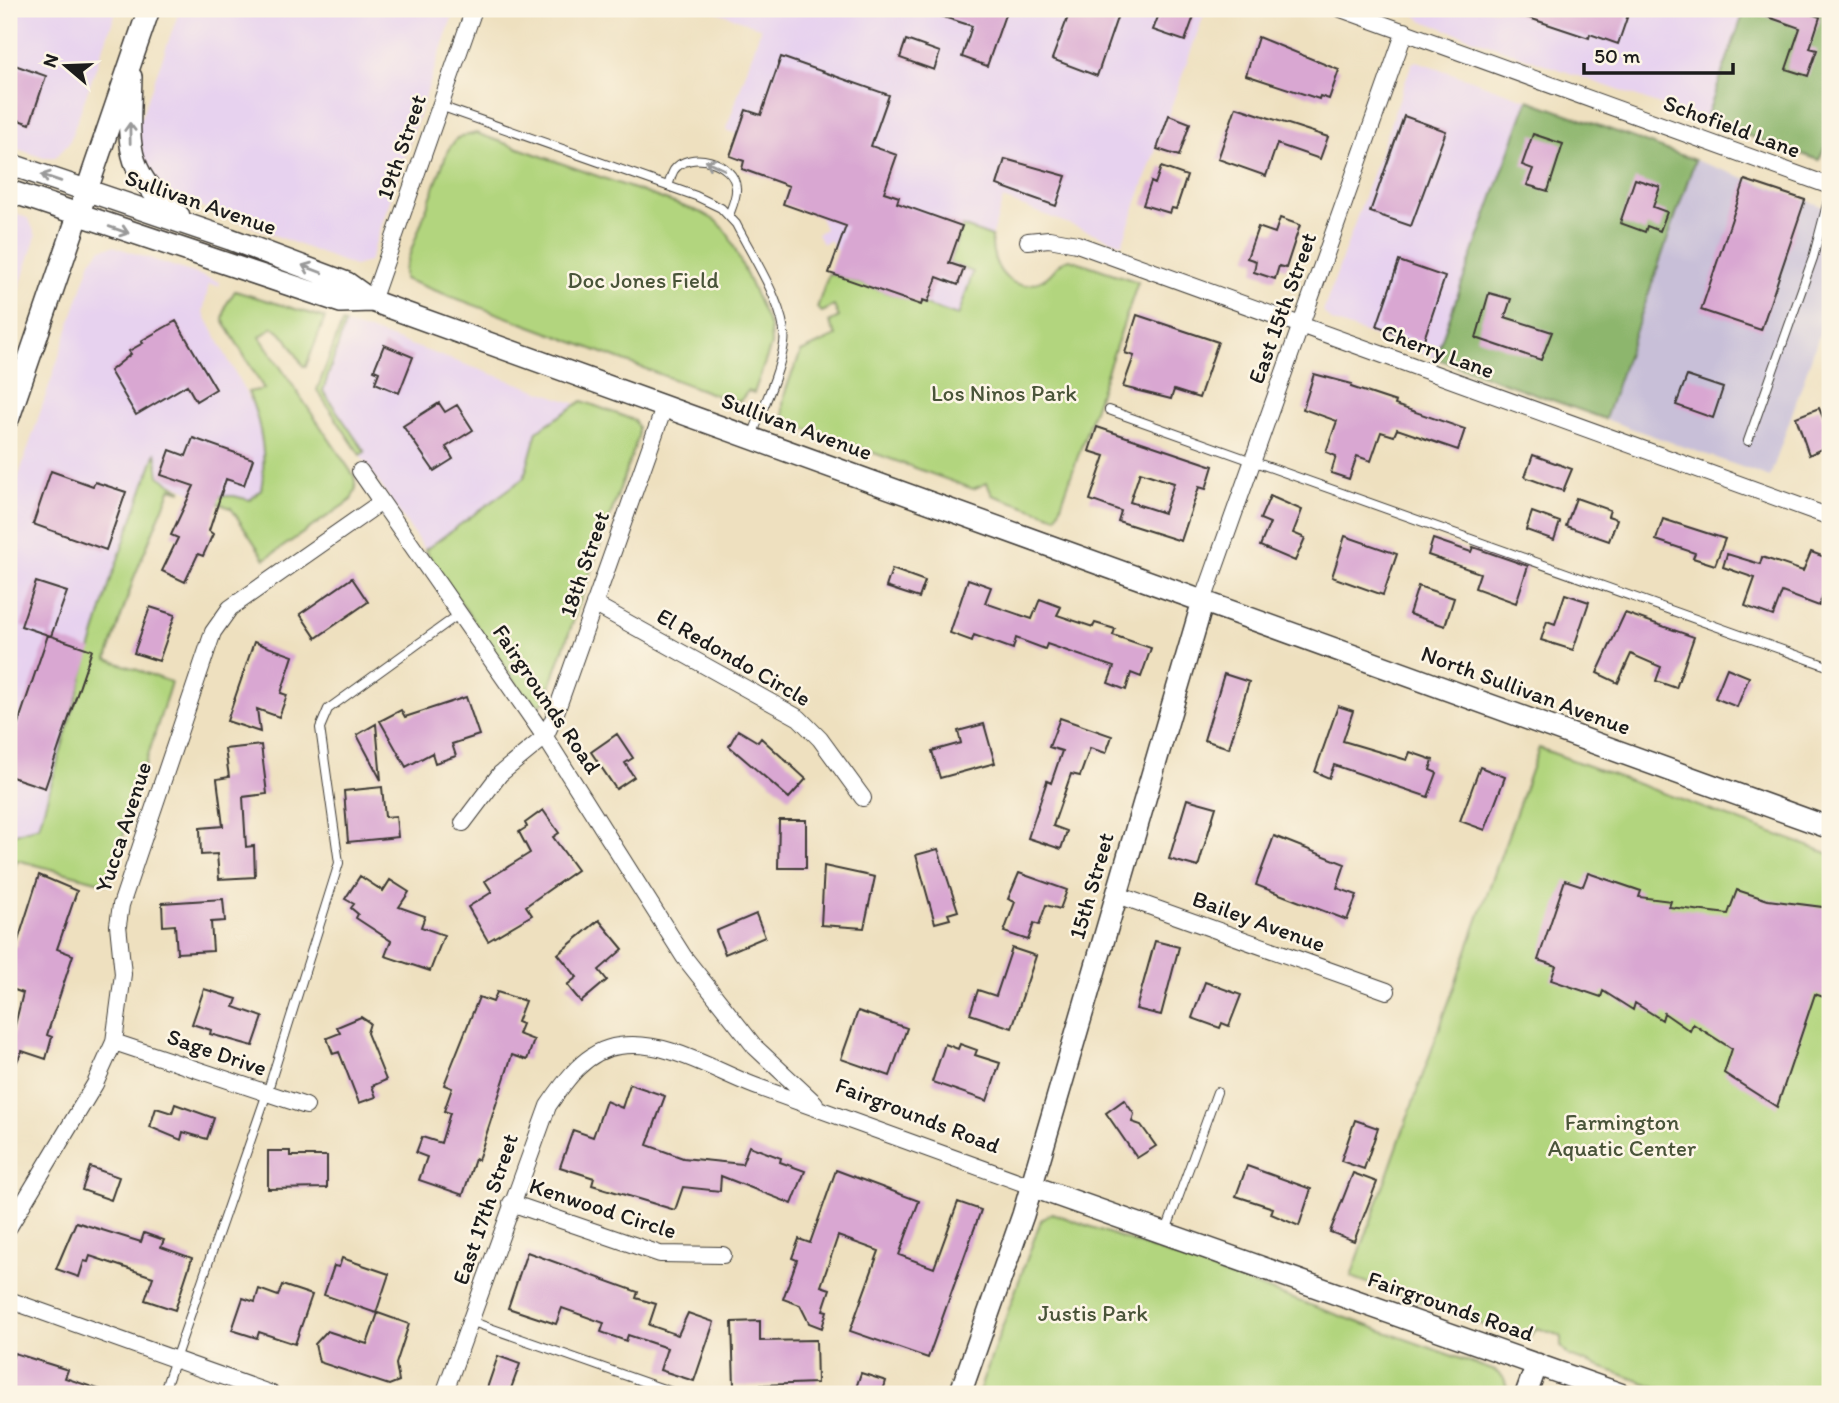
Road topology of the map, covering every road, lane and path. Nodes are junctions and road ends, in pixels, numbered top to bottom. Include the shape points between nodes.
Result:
1 (149, 9) edge
2 (474, 9) edge
3 (1341, 9) edge
4 (1386, 16) edge
5 (1405, 31) junction
6 (132, 56) junction
7 (440, 106) junction
8 (9, 164) edge
9 (1829, 184) edge
10 (668, 186) junction
11 (86, 190) junction
12 (9, 191) edge
13 (77, 215) junction
14 (729, 215) junction
15 (192, 226) junction
16 (1028, 241) dead end
17 (372, 300) junction
18 (1301, 325) junction
19 (665, 405) junction
20 (1109, 410) dead end
21 (9, 417) edge
22 (751, 438) junction
23 (1748, 441) dead end
24 (1251, 461) junction
25 (360, 471) dead end
26 (380, 503) junction
27 (1830, 517) edge
28 (1203, 601) junction
29 (594, 604) junction
30 (457, 615) junction
31 (1830, 667) edge
32 (545, 737) junction
33 (863, 799) dead end
34 (463, 823) dead end
35 (1830, 828) edge
36 (1115, 894) junction
37 (1387, 991) dead end
38 (114, 1042) junction
39 (1217, 1092) dead end
40 (267, 1093) junction
41 (306, 1106) dead end
42 (822, 1110) junction
43 (1031, 1186) junction
44 (512, 1203) junction
45 (9, 1227) edge
46 (1165, 1234) junction
47 (723, 1255) dead end
48 (9, 1300) edge
49 (470, 1321) junction
50 (175, 1359) junction
51 (1537, 1364) junction
52 (163, 1394) edge
53 (272, 1394) edge
54 (444, 1394) edge
55 (678, 1394) edge
56 (960, 1394) edge
57 (1526, 1394) edge
58 (1620, 1394) edge

1 - 6 main road
2 - 7 street, 19th Street
3 - 4 street, Schofield Lane
4 - 5 street, Schofield Lane
5 - 9 street, Schofield Lane
5 - 18 street, East 15th Street
6 - 11 main road
15 -> 6 main road via 147,189 134,160
7 - 10 lane
7 - 17 street, 19th Street
11 -> 8 main road, Sullivan Avenue
9 - 23 lane via 1813,258
10 - 14 lane via 709,201
14 -> 10 lane via 736,184 716,164 702,159 679,165
11 - 13 main road
11 - 15 main road, Sullivan Avenue
12 - 13 main road, Sullivan Avenue
13 -> 17 main road, Sullivan Avenue via 341,302
13 - 21 main road
14 - 22 lane via 777,307 784,334
17 -> 15 main road, Sullivan Avenue via 347,283
16 - 18 street, Cherry Lane via 1077,244
17 - 19 main road, Sullivan Avenue
18 - 24 street, East 15th Street
18 - 27 street, Cherry Lane
19 - 22 main road, Sullivan Avenue
19 - 29 street, 18th Street
20 - 24 lane
22 - 28 main road, Sullivan Avenue
24 - 28 street, East 15th Street
24 - 31 lane
25 - 26 street, Fairgrounds Road
26 - 30 street, Fairgrounds Road
26 - 38 street, Yucca Avenue via 230,608 213,632 121,905 118,925 123,974
28 - 35 main road, North Sullivan Avenue
28 - 36 main road, 15th Street
29 - 32 street, 18th Street
29 - 33 street, El Redondo Circle via 799,718
30 - 32 street, Fairgrounds Road
30 - 40 lane via 328,709 320,728 339,863
32 - 34 street via 500,774
32 - 42 street, Fairgrounds Road via 684,957 755,1047
36 - 37 street, Bailey Avenue
36 - 43 main road, 15th Street
38 - 40 street, Sage Drive
38 - 45 street, Yucca Avenue via 95,1084
39 - 46 lane
40 - 41 street, Sage Drive
40 - 50 lane
42 - 43 street, Fairgrounds Road
42 - 44 street, East 17th Street via 654,1047 615,1046 576,1068 548,1107
43 - 46 main road, Fairgrounds Road
43 - 56 main road, 15th Street
44 - 47 street, Kenwood Circle via 660,1254
44 - 49 street, East 17th Street
46 - 51 main road, Fairgrounds Road
48 - 50 street
49 - 54 street, East 17th Street
49 - 55 lane
50 - 52 lane
50 - 53 street
51 - 57 main road
51 - 58 main road, Fairgrounds Road

